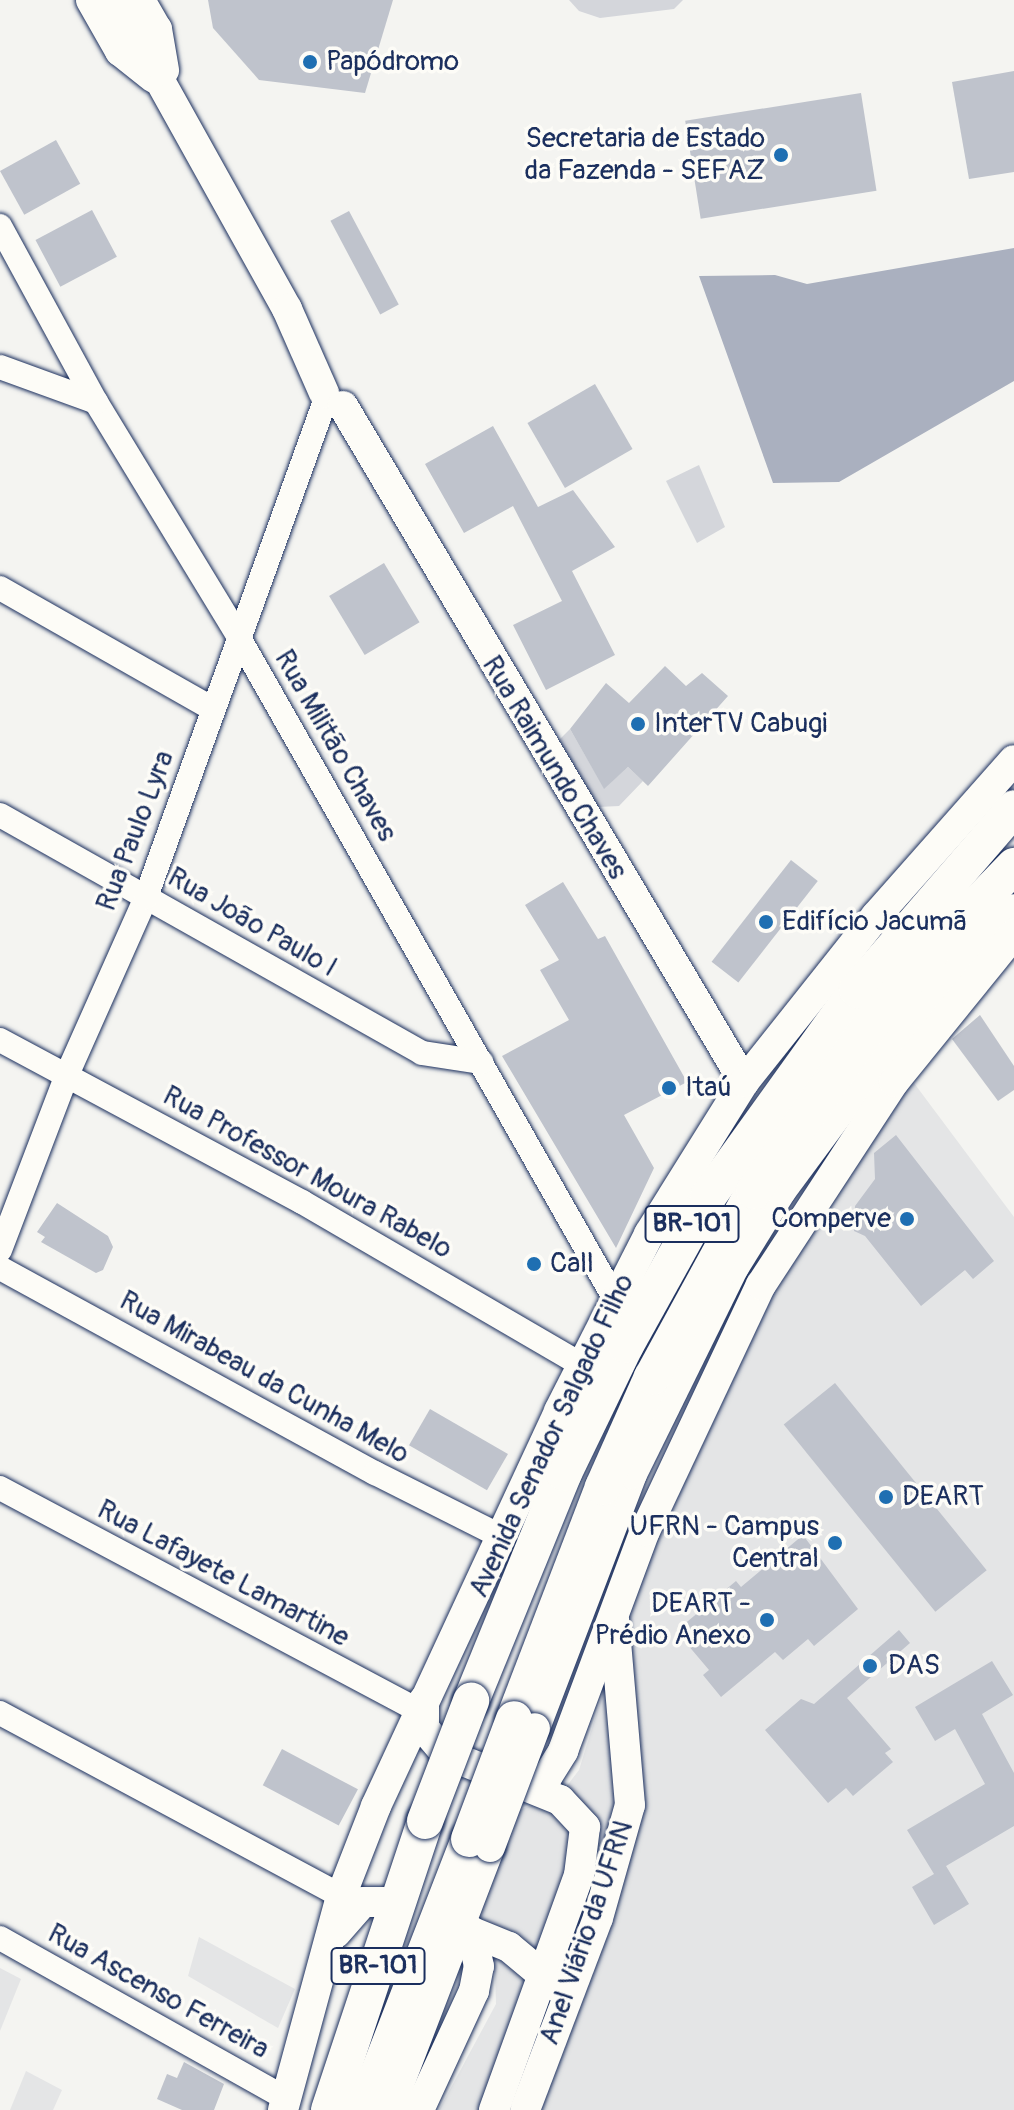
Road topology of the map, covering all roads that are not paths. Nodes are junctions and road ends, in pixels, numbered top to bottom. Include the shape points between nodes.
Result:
1 (91, 0) edge
2 (115, 0) edge
3 (140, 0) edge
4 (167, 88) junction
5 (0, 226) edge
6 (0, 367) edge
7 (96, 402) junction
8 (329, 405) junction
9 (372, 413) dead end
10 (369, 456) junction
11 (0, 588) edge
12 (238, 636) junction
13 (213, 709) junction
14 (1014, 760) edge
15 (1014, 808) edge
16 (0, 815) edge
17 (1014, 866) edge
18 (146, 897) junction
19 (1014, 909) edge
20 (1014, 934) edge
21 (0, 1040) edge
22 (481, 1062) junction
23 (66, 1077) junction
24 (744, 1082) junction
25 (0, 1250) edge
26 (0, 1268) edge
27 (615, 1299) junction
28 (582, 1365) junction
29 (0, 1488) edge
30 (502, 1537) junction
31 (613, 1610) junction
32 (422, 1706) junction
33 (0, 1713) edge
34 (524, 1723) junction
35 (530, 1787) junction
36 (480, 1843) junction
37 (341, 1896) junction
38 (387, 1902) dead end
39 (0, 1938) edge
40 (324, 1951) junction
41 (543, 1974) junction
42 (568, 1995) junction
43 (285, 2105) edge
44 (329, 2110) edge
45 (364, 2110) edge
46 (389, 2110) edge
47 (419, 2110) edge
48 (494, 2110) edge
49 (525, 2110) edge

1 - 4 main road, Rua Raimundo Chaves via 120,51
2 - 4 main road, Rua Raimundo Chaves
3 - 4 main road, Rua Raimundo Chaves via 157,29
4 - 8 main road, Rua Raimundo Chaves via 298,331
5 - 7 street, Rua Militão Chaves
6 - 7 street
7 - 12 street, Rua Militão Chaves
8 - 10 main road, Rua Raimundo Chaves
8 - 12 street, Rua Paulo Lyra
9 - 10 main road
10 - 24 main road, Rua Raimundo Chaves
11 - 13 street
12 - 13 street, Rua Paulo Lyra
12 - 22 street, Rua Militão Chaves
13 - 18 street, Rua Paulo Lyra
14 - 24 main road, Avenida Senador Salgado Filho via 876,916
15 - 44 highway, Avenida Senador Salgado Filho / BR-101, bridge via 857,990 708,1197 626,1345 564,1473 471,1701 425,1821
16 - 18 street, Rua João Paulo I
17 - 34 highway, BR-101 via 931,952 868,1028 754,1191 652,1377 603,1487
18 - 22 street, Rua João Paulo I via 422,1053
18 - 23 street, Rua Paulo Lyra
19 - 34 main road via 897,1034 781,1191 734,1267 632,1474
20 - 31 main road via 894,1082 801,1217 715,1376
21 - 23 street, Rua Professor Moura Rabelo
22 - 27 street, Rua Militão Chaves
23 - 25 street, Rua Paulo Lyra
23 - 28 street, Rua Professor Moura Rabelo via 302,1202
24 - 27 main road, Avenida Senador Salgado Filho via 683,1174
26 - 30 street, Rua Mirabeau da Cunha Melo
27 - 28 main road, Avenida Senador Salgado Filho
28 - 30 main road, Avenida Senador Salgado Filho
29 - 32 street, Rua Lafayete Lamartine
30 - 32 main road, Avenida Senador Salgado Filho
31 - 35 main road via 563,1751 547,1777
31 - 42 main road, Anel Viário da UFRN via 630,1805 598,1918
32 - 35 main road, Anel Viário da UFRN via 424,1728 436,1746
32 - 37 main road, Avenida Senador Salgado Filho
33 - 37 street
34 - 36 highway, BR-101, bridge
35 - 41 main road, Anel Viário da UFRN via 571,1807 585,1827 586,1840 579,1875
36 - 45 highway, BR-101
36 - 46 main road
37 - 40 main road, Avenida Senador Salgado Filho
38 - 40 main road via 355,1907
39 - 43 street, Rua Ascenso Ferreira
40 - 43 main road, Avenida Senador Salgado Filho
41 - 42 main road
41 - 47 main road via 509,1947 469,1931 479,1966 474,1991
41 - 48 main road, Anel Viário da UFRN
42 - 49 main road, Anel Viário da UFRN

